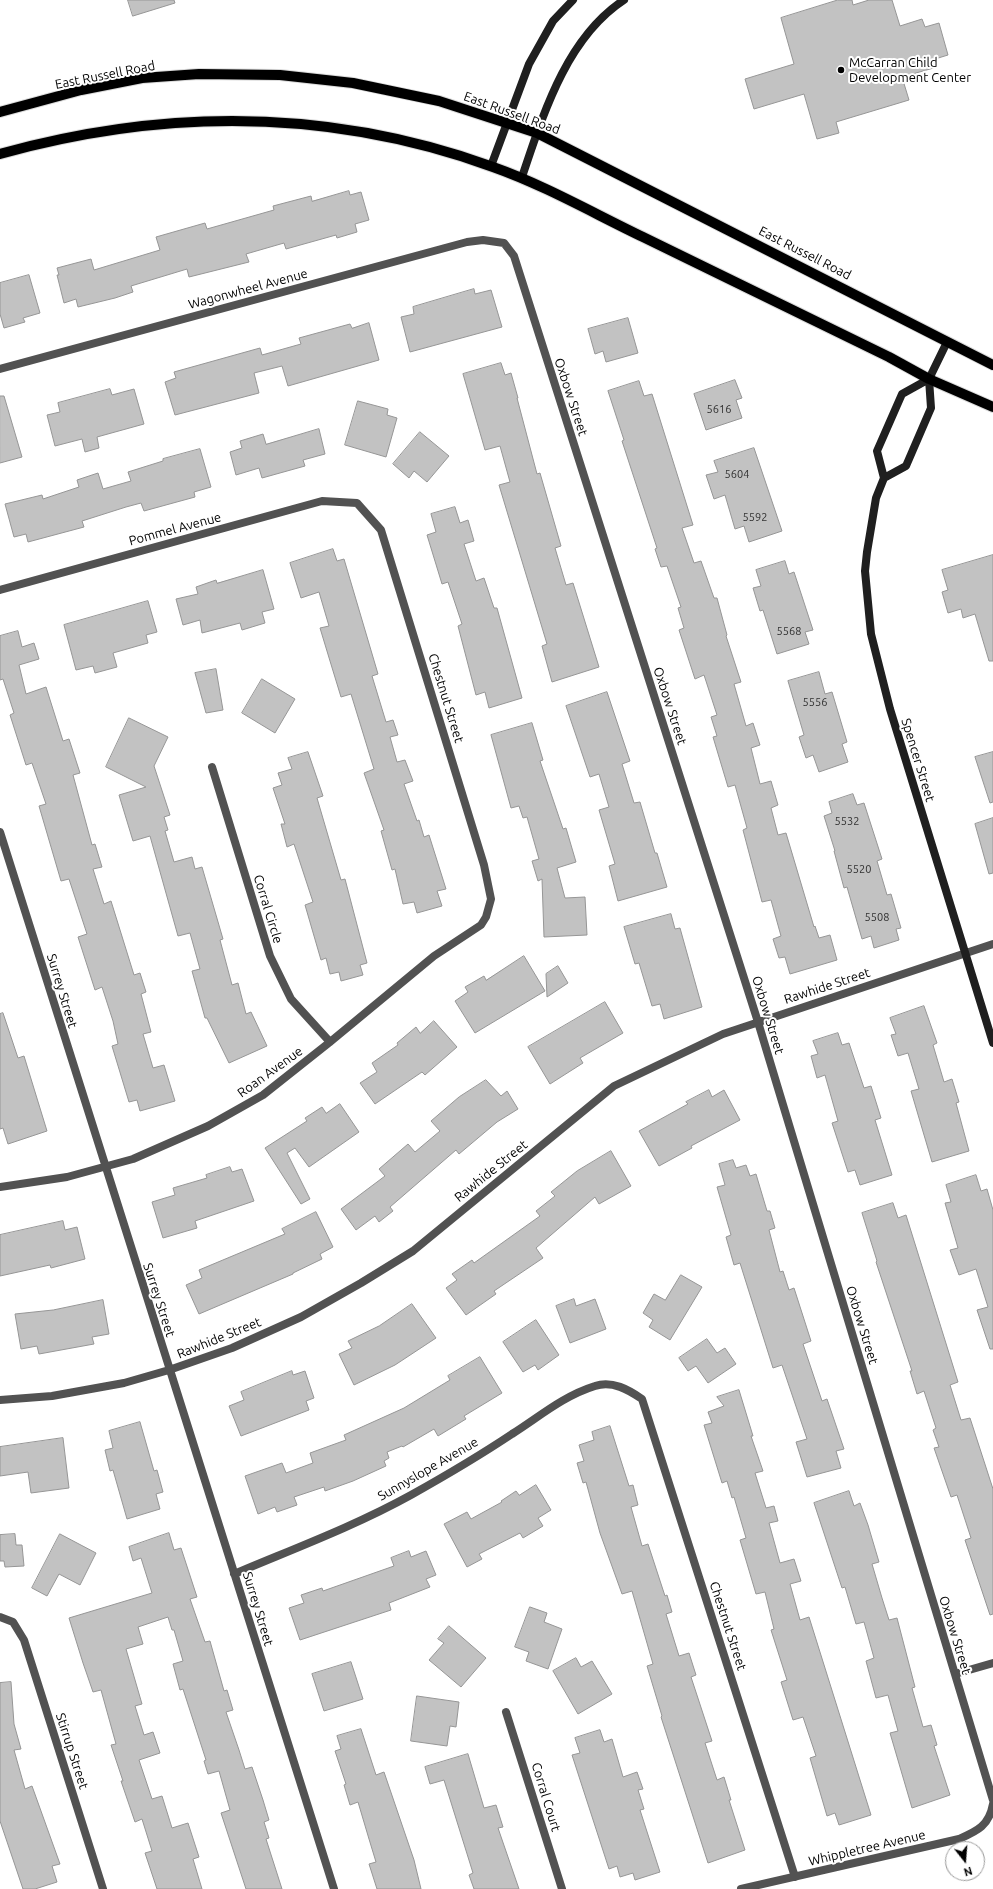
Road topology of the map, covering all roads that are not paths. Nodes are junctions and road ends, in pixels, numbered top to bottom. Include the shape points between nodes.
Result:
1 (573, 0) edge
2 (624, 0) edge
3 (0, 112) edge
4 (506, 123) junction
5 (537, 133) junction
6 (0, 154) edge
7 (491, 166) junction
8 (522, 178) junction
9 (504, 243) joint
10 (947, 342) junction
11 (993, 365) edge
12 (0, 369) edge
13 (929, 379) junction
14 (993, 406) edge
15 (884, 478) junction
16 (357, 502) joint
17 (0, 590) edge
18 (212, 767) dead end
19 (0, 832) edge
20 (489, 909) joint
21 (993, 944) edge
22 (965, 953) junction
23 (758, 1022) junction
24 (330, 1042) junction
25 (993, 1043) edge
26 (105, 1167) junction
27 (0, 1187) edge
28 (169, 1370) junction
29 (628, 1390) joint
30 (0, 1400) edge
31 (234, 1574) junction
32 (0, 1617) edge
33 (993, 1662) edge
34 (955, 1674) junction
35 (506, 1712) dead end
36 (993, 1800) edge
37 (993, 1804) edge
38 (795, 1877) junction
39 (103, 1889) edge
40 (334, 1889) edge
41 (562, 1889) edge
42 (741, 1889) edge

1 - 4 street via 553,21 529,64
2 - 5 street via 613,7 579,44 557,83
3 - 4 main road, East Russell Road via 81,90 142,78 199,74 280,76 353,83 439,101
4 - 5 main road, East Russell Road
4 - 7 street
5 - 8 street
5 - 10 main road, East Russell Road
6 - 7 main road via 64,138 116,129 201,121 248,120 353,130 433,148
7 - 8 main road
8 - 13 main road
9 - 12 street, Wagonwheel Avenue via 483,240 467,242
9 - 23 street, Oxbow Street via 514,256
10 - 11 main road, East Russell Road
10 - 13 street
13 - 14 main road
13 - 15 street via 932,408 906,466
13 - 15 street via 902,394 877,451
15 - 22 street, Spencer Street via 876,498 865,571 871,634 890,709
16 - 17 street, Pommel Avenue via 322,501
16 - 20 street, Chestnut Street via 381,530 488,877 492,899
18 - 24 street, Corral Circle via 270,956 291,999
19 - 26 street, Surrey Street
20 - 24 street, Roan Avenue via 481,925 434,956
21 - 22 street, Rawhide Street
22 - 23 street, Rawhide Street
22 - 25 street, Spencer Street
23 - 28 street, Rawhide Street via 723,1034 614,1086 413,1251 361,1283 301,1317 232,1348
23 - 34 street, Oxbow Street
24 - 26 street, Roan Avenue via 263,1095 208,1126 133,1159
26 - 27 street, Roan Avenue via 67,1177
26 - 28 street, Surrey Street
28 - 30 street, Rawhide Street via 124,1383 52,1396
28 - 31 street, Surrey Street
29 - 31 street, Sunnyslope Avenue via 612,1385 596,1385 553,1404 512,1434 410,1495 364,1518
29 - 38 street, Chestnut Street via 642,1399
31 - 40 street, Surrey Street
32 - 39 street, Stirrup Street via 13,1622 24,1640
33 - 34 street
34 - 36 street, Oxbow Street
35 - 41 street, Corral Court
37 - 38 street, Whippletree Avenue via 990,1817 978,1830 959,1840
38 - 42 street, Whippletree Avenue

